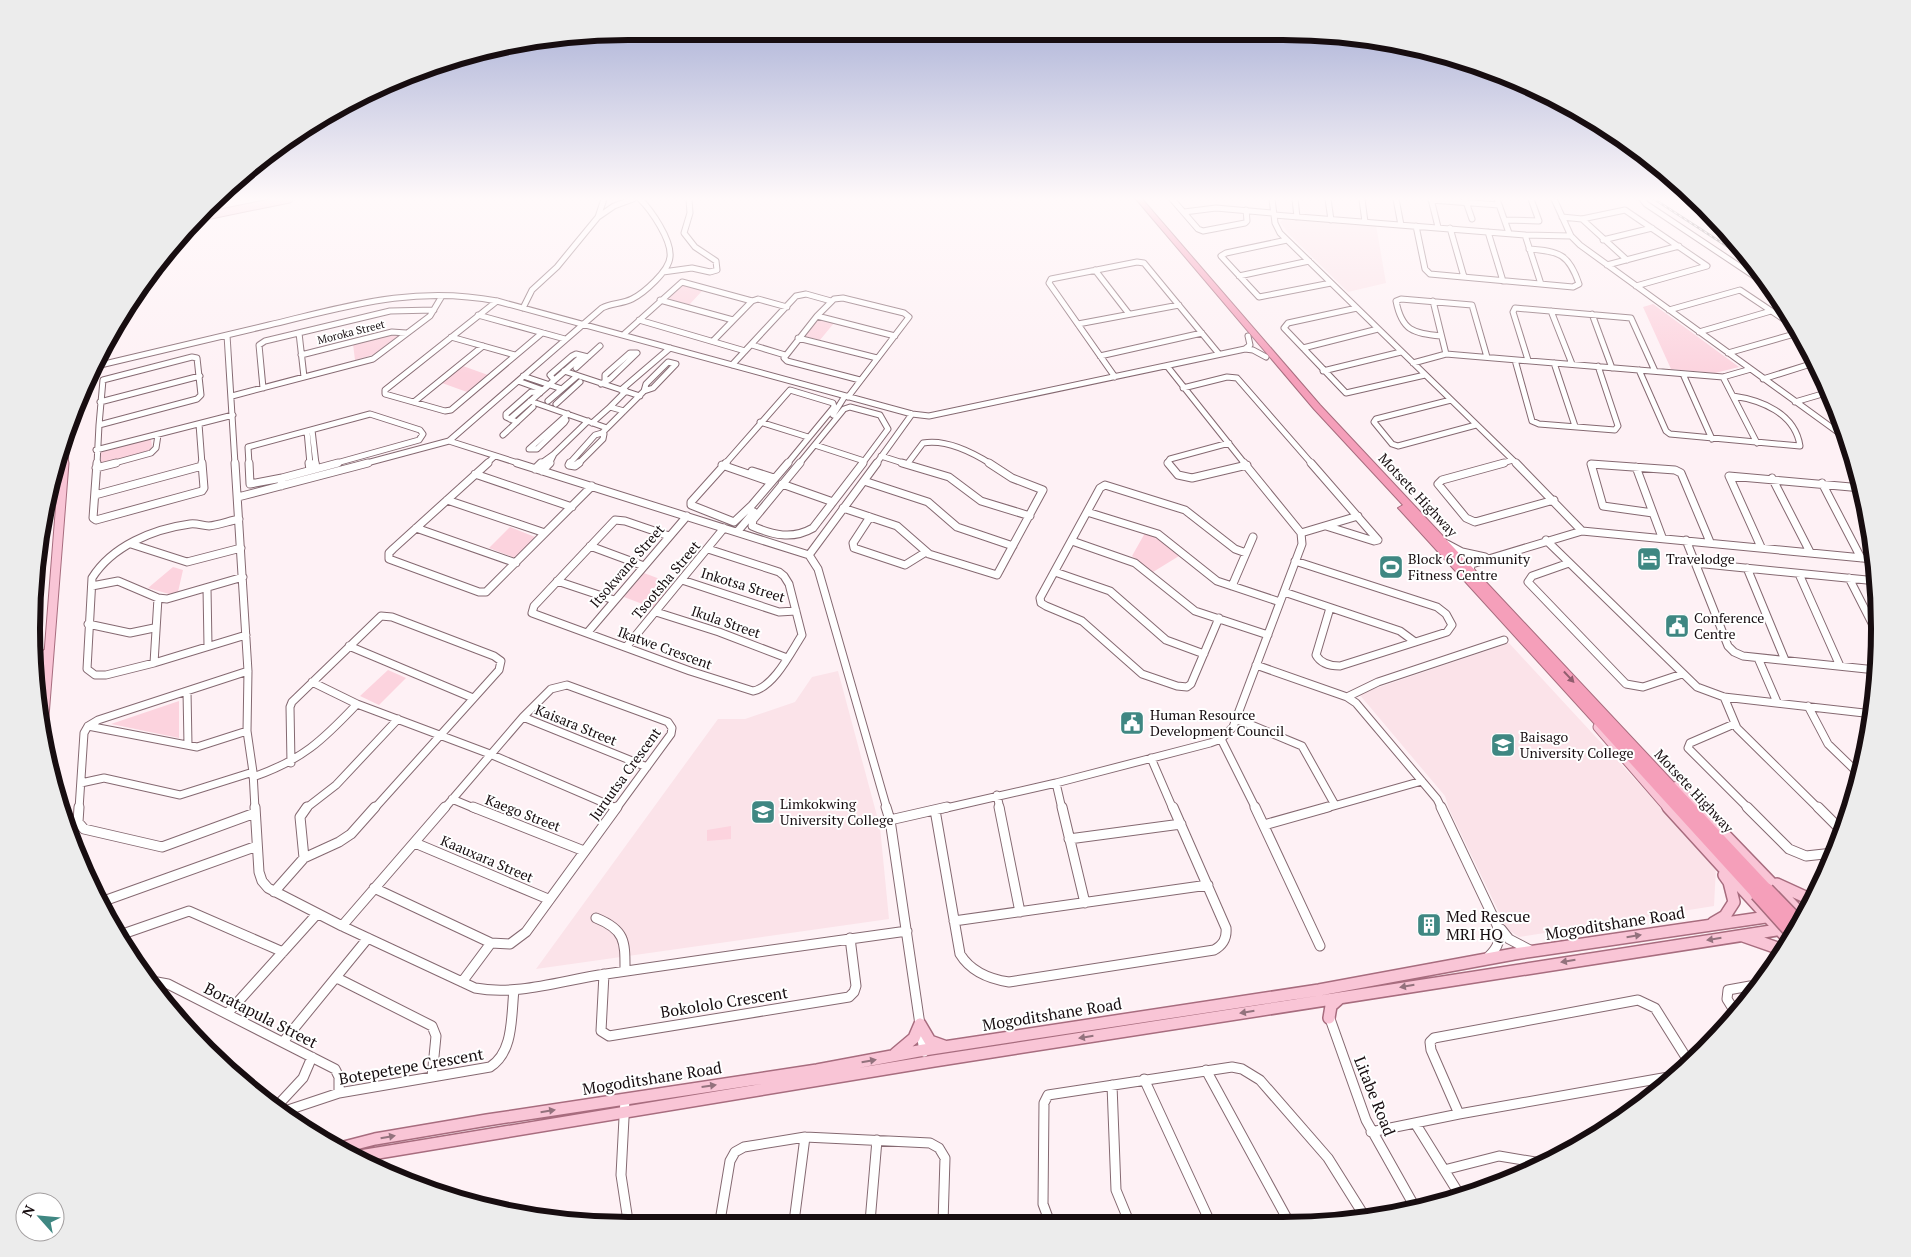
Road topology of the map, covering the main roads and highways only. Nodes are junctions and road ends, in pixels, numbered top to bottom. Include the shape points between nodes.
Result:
1 (1182, 258) edge
2 (1189, 258) edge
3 (64, 461) edge
4 (49, 656) junction
5 (41, 661) edge
6 (1550, 669) junction
7 (41, 671) edge
8 (47, 674) junction
9 (45, 704) edge
10 (1610, 722) junction
11 (1716, 860) junction
12 (1760, 872) junction
13 (1762, 892) junction
14 (1806, 897) edge
15 (1797, 913) edge
16 (1797, 914) edge
17 (1770, 918) junction
18 (1795, 918) edge
19 (1711, 924) junction
20 (1792, 924) edge
21 (1789, 928) edge
22 (1780, 930) junction
23 (1785, 935) edge
24 (1740, 936) junction
25 (1776, 948) edge
26 (1321, 995) junction
27 (1342, 997) junction
28 (1329, 1018) road end
29 (920, 1024) joint
30 (947, 1047) junction
31 (924, 1056) junction
32 (890, 1057) junction
33 (349, 1146) edge
34 (366, 1155) edge

1 - 6 highway, Motsete Highway via 1266,357
2 -> 10 highway, Motsete Highway via 1280,365
3 - 4 main road
4 - 5 main road
4 - 8 main road
6 - 11 main road via 1633,769
6 - 13 highway, Motsete Highway
7 - 8 main road
8 - 9 main road
10 - 12 main road via 1644,752
10 - 13 highway, Motsete Highway
11 - 17 main road
11 - 19 main road via 1729,882 1734,902 1725,916
12 - 14 main road via 1778,885
12 - 15 main road
13 - 16 highway, bridge
13 - 21 highway, bridge
17 - 18 main road, Mogoditshane Road
17 - 19 main road, Mogoditshane Road
17 - 22 main road
26 -> 19 main road, Mogoditshane Road via 1484,960
20 - 22 main road, Mogoditshane Road
22 - 23 main road
22 - 24 main road, Mogoditshane Road
24 - 25 main road
24 -> 27 main road, Mogoditshane Road
26 - 27 main road, Mogoditshane Road
26 - 30 main road, Mogoditshane Road
26 -> 31 main road, Mogoditshane Road
27 - 28 main road via 1331,1006
29 - 30 main road via 930,1041
29 - 32 main road via 913,1041
30 - 31 main road, Mogoditshane Road
31 - 32 main road, Mogoditshane Road
31 - 34 main road, Mogoditshane Road via 623,1113
33 -> 32 main road, Mogoditshane Road via 385,1137

